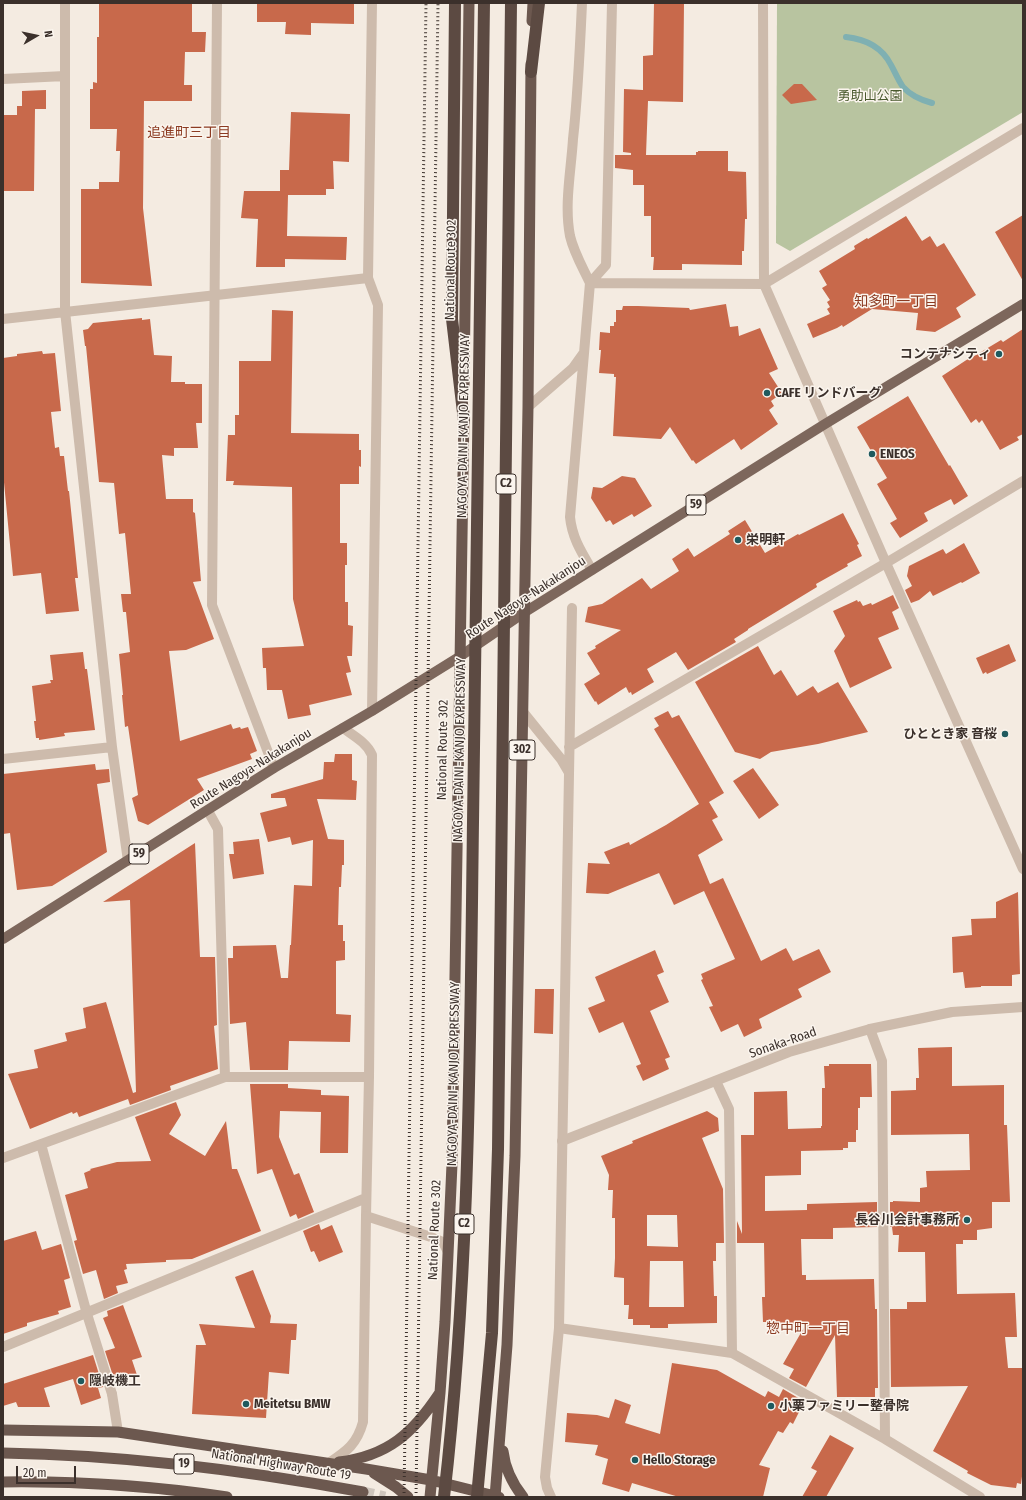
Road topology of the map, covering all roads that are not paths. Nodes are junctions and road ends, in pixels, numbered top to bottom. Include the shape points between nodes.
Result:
1 (65, 3) edge
2 (217, 3) edge
3 (372, 3) edge
4 (456, 3) edge
5 (469, 3) edge
6 (484, 3) edge
7 (511, 3) edge
8 (533, 3) edge
9 (539, 3) edge
10 (582, 3) edge
11 (612, 3) edge
12 (763, 3) edge
13 (531, 72) junction
14 (65, 76) junction
15 (3, 80) edge
16 (1023, 128) edge
17 (368, 278) junction
18 (590, 283) junction
19 (764, 284) junction
20 (214, 295) junction
21 (1023, 304) edge
22 (65, 311) junction
23 (3, 319) edge
24 (585, 350) junction
25 (528, 407) junction
26 (464, 421) junction
27 (825, 424) junction
28 (1023, 481) edge
29 (886, 563) junction
30 (592, 570) junction
31 (572, 608) dead end
32 (525, 612) junction
33 (459, 657) junction
34 (372, 711) junction
35 (523, 712) junction
36 (343, 728) junction
37 (112, 747) junction
38 (569, 747) junction
39 (3, 759) edge
40 (274, 768) junction
41 (568, 773) junction
42 (208, 811) junction
43 (128, 861) junction
44 (1023, 869) edge
45 (3, 939) edge
46 (1023, 1007) edge
47 (870, 1029) junction
48 (369, 1076) junction
49 (225, 1077) junction
50 (716, 1081) junction
51 (562, 1141) junction
52 (41, 1144) junction
53 (3, 1158) edge
54 (366, 1198) junction
55 (366, 1216) junction
56 (448, 1252) junction
57 (87, 1314) junction
58 (559, 1328) junction
59 (3, 1347) edge
60 (732, 1353) junction
61 (440, 1392) junction
62 (3, 1430) edge
63 (118, 1432) junction
64 (501, 1432) junction
65 (884, 1439) junction
66 (3, 1453) edge
67 (329, 1463) junction
68 (366, 1469) junction
69 (431, 1480) junction
70 (3, 1482) edge
71 (363, 1492) tunnel mouth
72 (227, 1497) edge
73 (408, 1497) edge
74 (430, 1497) edge
75 (438, 1497) edge
76 (444, 1497) edge
77 (477, 1497) edge
78 (496, 1497) edge
79 (523, 1497) edge
80 (551, 1497) edge
81 (980, 1497) edge

1 - 14 street
2 - 20 street
3 - 17 street
4 - 26 highway via 452,319
5 - 26 highway, National Route 302
6 - 76 highway, NAGOYA-DAINI-KANJO EXPRESSWAY / C2, bridge via 466,1201 457,1358
7 - 77 highway, C2, bridge via 498,1149 492,1333
8 - 13 highway, 302
9 - 13 highway
10 - 18 street via 568,221 570,237
11 - 18 street via 606,265
12 - 19 street
13 - 25 highway, 302
14 - 15 street
14 - 22 street
16 - 19 street
17 - 20 street
17 - 34 street via 378,305
18 - 19 street
18 - 24 street
19 - 27 street
20 - 22 street
20 - 40 street via 212,605
21 - 27 main road, Route Nagoya-Nakakanjou / 59
22 - 23 street
22 - 37 street
24 - 25 street via 573,368
24 - 30 street via 570,517 575,541
25 - 32 highway, 302
26 - 33 highway, National Route 302
27 - 29 street
27 - 30 main road, Route Nagoya-Nakakanjou / 59
28 - 29 street
29 - 38 street
29 - 44 street
30 - 32 main road, Route Nagoya-Nakakanjou / 59
31 - 38 street
32 - 33 main road, Route Nagoya-Nakakanjou / 59
32 - 35 highway, 302
33 - 34 main road, Route Nagoya-Nakakanjou / 59
33 - 56 highway, National Route 302 via 452,1164
34 - 36 main road, Route Nagoya-Nakakanjou / 59
35 - 41 street via 561,759
35 - 64 highway, 302 via 514,1179 508,1337
36 - 40 main road, Route Nagoya-Nakakanjou / 59
36 - 48 street via 365,744 372,755
37 - 39 street
37 - 43 street
38 - 41 street
40 - 42 main road, Route Nagoya-Nakakanjou / 59
41 - 51 street
42 - 43 main road, Route Nagoya-Nakakanjou / 59
42 - 49 street via 218,829
43 - 45 main road, Route Nagoya-Nakakanjou / 59
46 - 47 street, Sonaka-Road via 952,1012
47 - 50 street, Sonaka-Road via 789,1052
47 - 65 street via 882,1061
48 - 49 street
48 - 54 street
49 - 52 street
50 - 51 street, Sonaka-Road
50 - 60 street via 729,1109
51 - 58 street
52 - 53 street
52 - 57 street
54 - 55 street
54 - 57 street
55 - 56 street via 443,1242
55 - 67 street via 363,1422 355,1442
56 - 61 highway, National Route 302
57 - 59 street
57 - 63 street via 112,1394
58 - 60 street
58 - 80 street via 545,1477
60 - 65 street
61 - 67 highway via 413,1429 399,1440 352,1460
61 - 69 highway, National Route 302
62 - 63 highway
63 - 67 highway
64 - 78 highway, 302
64 - 79 highway via 506,1468
65 - 81 street
66 - 71 highway, National Highway Route 19 / 19 via 115,1458 207,1467
67 - 68 highway
68 - 69 highway
68 - 73 highway via 382,1477
69 - 74 highway, National Route 302
69 - 75 highway
69 - 78 highway
70 - 72 highway, 19 via 76,1483

